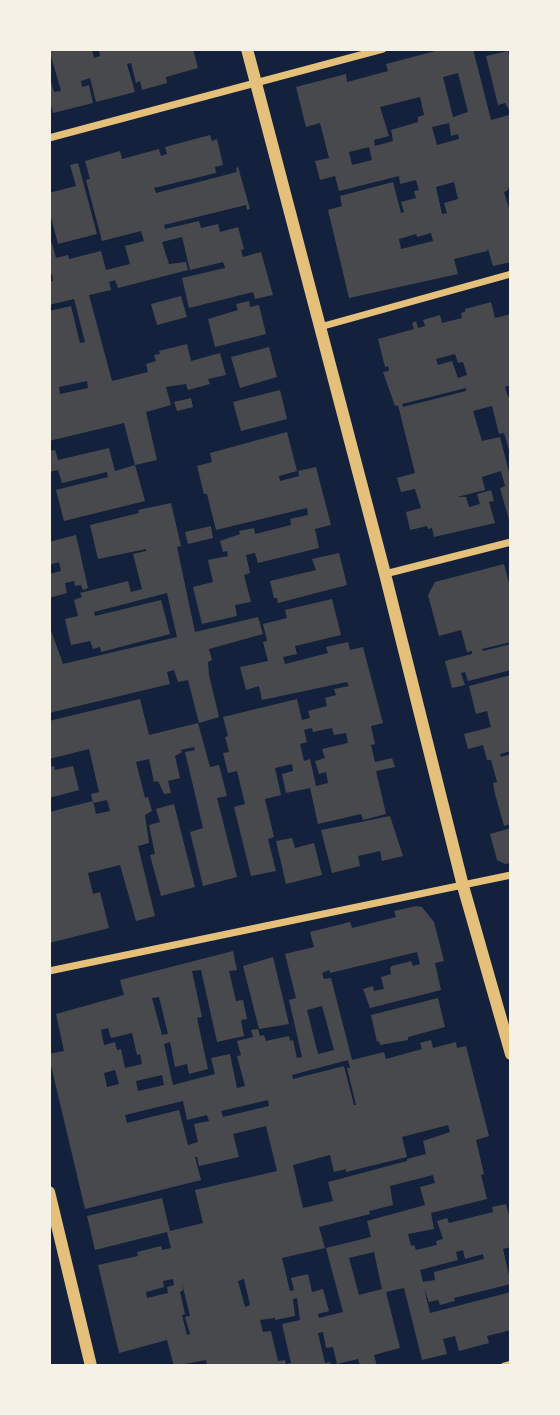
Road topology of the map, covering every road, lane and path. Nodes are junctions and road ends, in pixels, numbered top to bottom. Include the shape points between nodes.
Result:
1 (247, 49) edge
2 (383, 49) edge
3 (255, 82) junction
4 (49, 138) edge
5 (511, 274) edge
6 (320, 327) junction
7 (511, 542) edge
8 (385, 574) junction
9 (511, 875) edge
10 (463, 886) junction
11 (49, 971) edge
12 (510, 1049) edge
13 (49, 1192) edge
14 (511, 1364) edge
15 (91, 1366) edge
16 (504, 1366) edge

1 - 3 street
2 - 3 street
3 - 4 street
3 - 6 street
5 - 6 street
6 - 8 street
7 - 8 street
8 - 10 street
9 - 10 street
10 - 11 street
10 - 12 street
13 - 15 street
14 - 16 street

